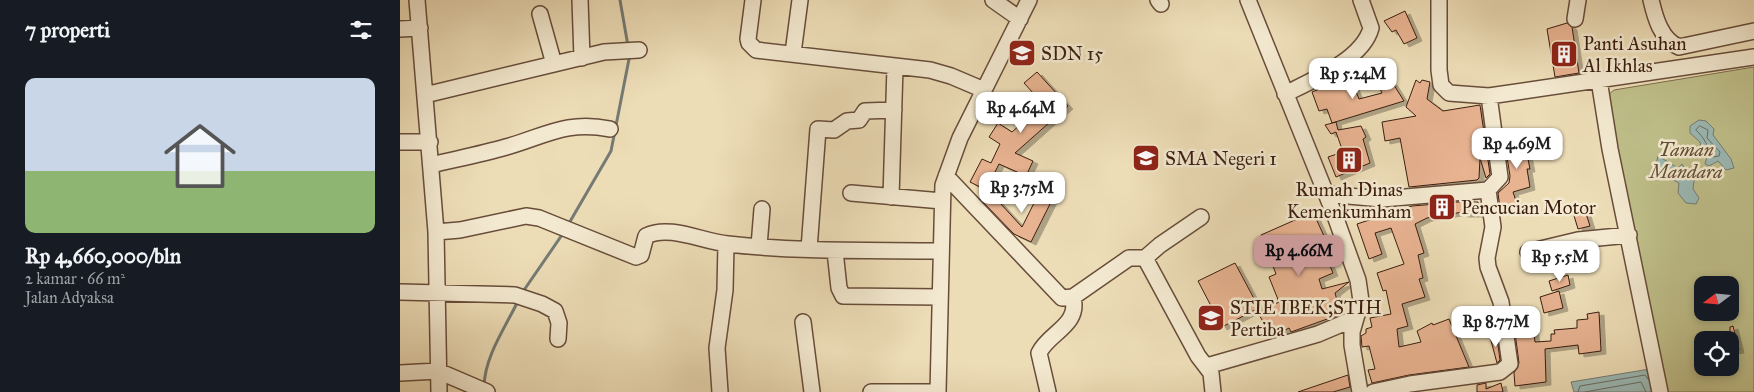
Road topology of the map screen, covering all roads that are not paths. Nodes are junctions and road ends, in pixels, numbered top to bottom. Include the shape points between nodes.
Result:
1 (416, 0) edge
2 (580, 0) edge
3 (752, 0) edge
4 (800, 0) edge
5 (993, 0) edge
6 (1029, 0) edge
7 (1248, 0) edge
8 (1361, 0) edge
9 (1438, 0) edge
10 (1578, 0) edge
11 (1651, 0) edge
12 (540, 14) dead end
13 (1020, 19) junction
14 (1575, 19) dead end
15 (420, 28) junction
16 (400, 29) edge
17 (1754, 31) edge
18 (632, 49) dead end
19 (793, 53) junction
20 (1754, 57) edge
21 (582, 58) junction
22 (554, 64) junction
23 (895, 67) junction
24 (1599, 80) junction
25 (984, 90) junction
26 (1285, 94) junction
27 (426, 95) junction
28 (1489, 96) junction
29 (894, 110) junction
30 (610, 130) dead end
31 (400, 142) edge
32 (430, 142) junction
33 (431, 165) junction
34 (946, 176) junction
35 (1488, 190) junction
36 (850, 193) dead end
37 (1326, 194) junction
38 (890, 197) junction
39 (942, 201) junction
40 (762, 208) dead end
41 (1201, 217) dead end
42 (436, 232) junction
43 (1629, 235) junction
44 (726, 244) junction
45 (759, 246) junction
46 (809, 249) junction
47 (834, 250) junction
48 (941, 251) junction
49 (1528, 252) dead end
50 (1145, 258) junction
51 (400, 292) edge
52 (439, 294) junction
53 (940, 297) junction
54 (1073, 298) junction
55 (1356, 318) junction
56 (803, 322) dead end
57 (558, 339) dead end
58 (1209, 370) junction
59 (438, 371) junction
60 (400, 373) edge
61 (481, 389) edge
62 (439, 392) edge
63 (720, 392) edge
64 (812, 392) edge
65 (870, 392) edge
66 (938, 392) edge
67 (1048, 392) edge
68 (1213, 392) edge
69 (1360, 392) edge
70 (1373, 392) edge
71 (1660, 392) edge

1 - 15 street
2 - 21 street
3 - 19 street via 748,39 752,47
4 - 19 street
5 - 13 street
6 - 13 street
7 - 26 street
8 - 26 street via 1371,28 1364,44 1333,68
9 - 28 street via 1441,85 1449,94
10 - 14 street
11 - 17 street via 1667,40 1679,47
12 - 22 street
13 - 25 street
15 - 16 street
15 - 27 street
18 - 21 street
19 - 23 street
20 - 24 street
21 - 22 street
22 - 27 street
23 - 25 street via 930,70
23 - 29 street
24 - 28 street
24 - 43 street
25 - 34 street via 960,138
26 - 37 street
27 - 32 street
28 - 35 street via 1500,177
29 - 38 street
29 - 46 street via 865,111 859,120 847,121 837,129 818,129
30 - 33 street via 581,125 569,127 505,148
31 - 32 street
32 - 33 street
33 - 42 street
34 - 39 street
34 - 54 street via 1056,294 1062,298
35 - 37 street via 1382,199
35 - 70 street via 1493,227 1487,258 1501,302 1510,359 1508,367 1500,372
36 - 38 street
37 - 55 street via 1360,290
38 - 39 street
39 - 48 street
40 - 45 street
41 - 50 street
42 - 44 street via 526,216 540,218 636,257 641,255 646,236 656,232
42 - 52 street
43 - 49 street via 1578,240
43 - 71 street
44 - 45 street
44 - 63 street via 725,290 717,348
45 - 46 street
46 - 47 street
47 - 48 street
47 - 53 street via 843,296
48 - 53 street
50 - 54 street via 1130,258
50 - 58 street via 1198,356
51 - 52 street
52 - 57 street via 520,296 555,311 559,323
52 - 59 street
53 - 66 street
54 - 67 street via 1074,310 1070,321 1039,354
55 - 58 street
55 - 69 street via 1352,345
56 - 64 street
58 - 68 street
59 - 60 street
59 - 61 street
59 - 62 street
65 - 66 street

